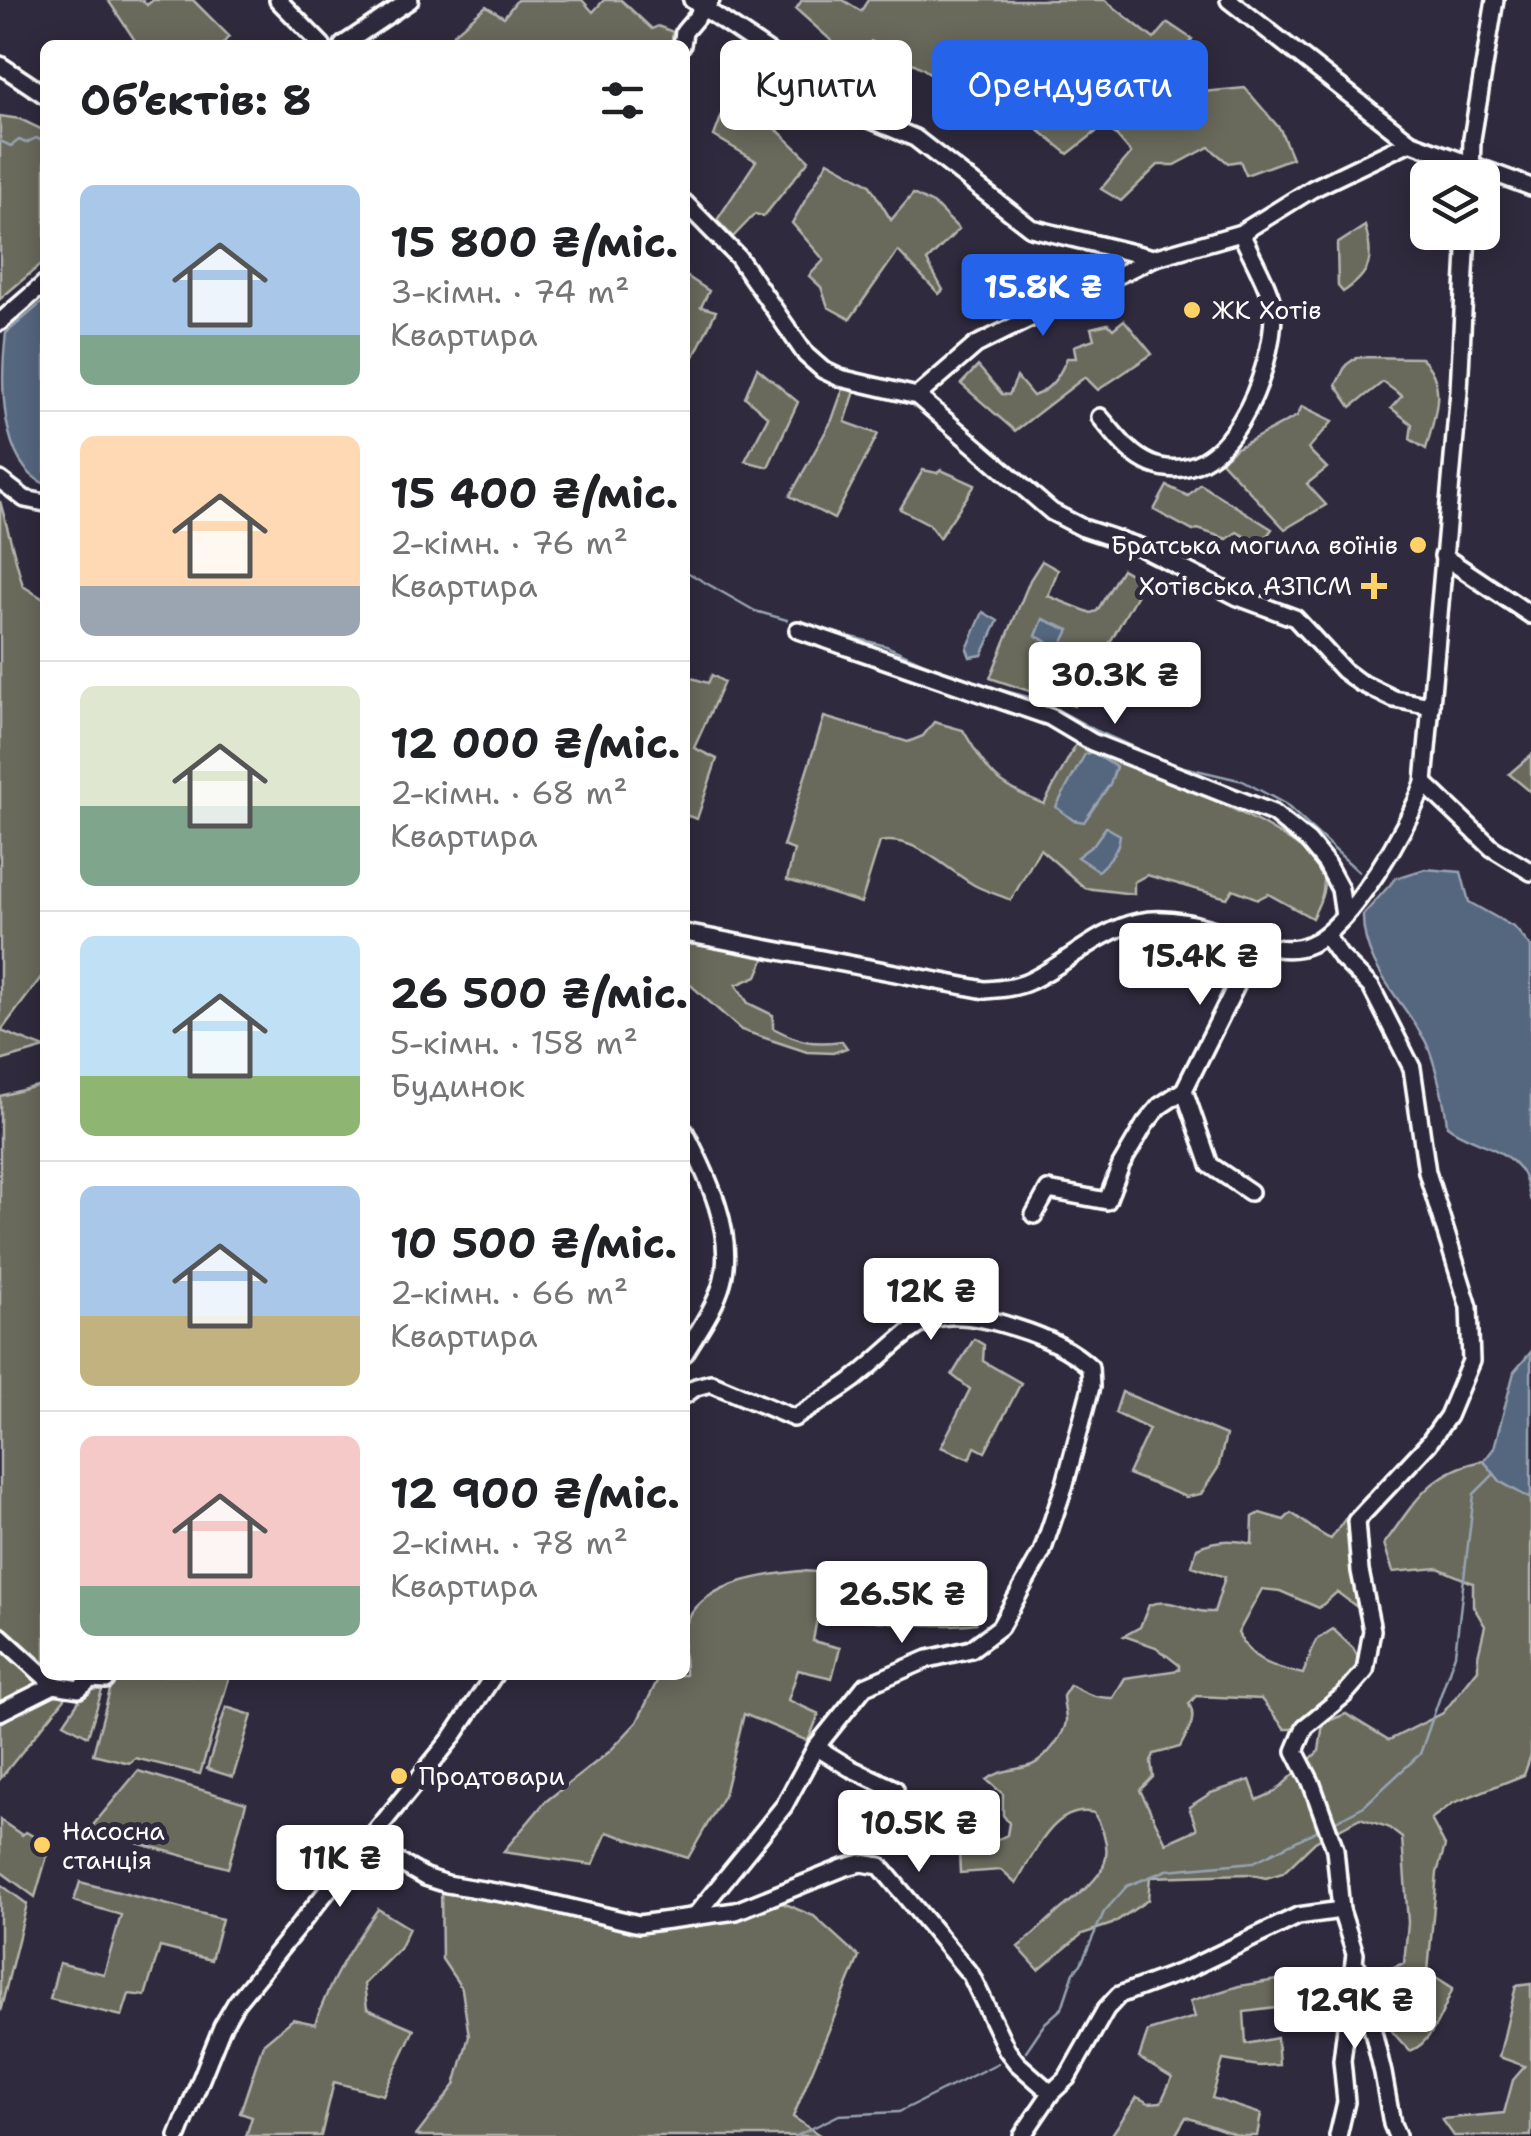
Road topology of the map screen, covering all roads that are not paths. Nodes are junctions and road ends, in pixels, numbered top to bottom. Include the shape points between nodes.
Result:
1 (278, 0) edge
2 (410, 0) edge
3 (1230, 0) edge
4 (1496, 0) edge
5 (701, 3) edge
6 (317, 40) edge
7 (350, 40) edge
8 (683, 40) edge
9 (0, 64) edge
10 (40, 92) edge
11 (1410, 142) junction
12 (1447, 160) edge
13 (1472, 160) edge
14 (1500, 179) edge
15 (1531, 187) edge
16 (690, 208) edge
17 (1241, 233) junction
18 (1466, 250) edge
19 (1153, 258) junction
20 (40, 288) edge
21 (0, 322) edge
22 (917, 396) junction
23 (1100, 417) dead end
24 (0, 480) edge
25 (40, 502) edge
26 (1443, 556) junction
27 (1531, 614) edge
28 (798, 630) dead end
29 (1430, 706) junction
30 (1424, 783) junction
31 (1531, 872) edge
32 (1344, 916) junction
33 (690, 934) edge
34 (1326, 936) junction
35 (1257, 944) junction
36 (1184, 1090) junction
37 (690, 1142) edge
38 (1250, 1192) dead end
39 (1034, 1216) dead end
40 (690, 1343) edge
41 (690, 1391) edge
42 (0, 1636) edge
43 (40, 1672) edge
44 (48, 1680) edge
45 (90, 1680) edge
46 (492, 1680) edge
47 (54, 1685) junction
48 (0, 1712) edge
49 (816, 1746) junction
50 (895, 1789) dead end
51 (364, 1843) junction
52 (1341, 1910) junction
53 (694, 1917) junction
54 (1354, 1954) junction
55 (1051, 2092) junction
56 (178, 2136) edge
57 (1022, 2136) edge
58 (1338, 2136) edge
59 (1397, 2136) edge

1 - 6 street
2 - 7 street
3 - 11 street
4 - 13 street
5 - 8 street
5 - 19 street via 867,118 915,138 1031,228
9 - 10 street
11 - 12 street
11 - 17 street via 1312,189
14 - 15 street
16 - 22 street via 738,257 823,370
17 - 19 street
17 - 23 street via 1274,309 1261,380 1234,434 1200,461 1175,468 1130,451
18 - 26 street
19 - 22 street via 976,345
20 - 21 street
22 - 29 street via 1052,512 1296,618 1359,682
24 - 25 street via 24,499
26 - 27 street
26 - 29 street
28 - 32 street via 1050,717 1092,742 1273,814 1326,863
29 - 30 street
30 - 31 street via 1492,848
30 - 32 street via 1382,863
32 - 34 street
33 - 35 street via 985,990 1030,982 1122,926 1142,921 1188,924
34 - 35 street via 1293,949
34 - 52 street via 1371,987 1412,1068 1427,1172 1469,1307 1470,1360 1448,1416 1356,1521 1372,1630 1365,1671 1305,1727 1295,1750 1336,1848
35 - 36 street
36 - 38 street via 1210,1165
36 - 39 street via 1145,1124 1107,1201 1048,1190
37 - 40 street via 726,1242 722,1282
41 - 49 street via 711,1383 794,1418 852,1381 913,1326 940,1316 983,1317 1028,1332 1090,1367 1091,1387 1042,1552 1000,1627 972,1649 865,1686
42 - 43 street
44 - 47 street
45 - 47 street via 78,1689
46 - 51 street
47 - 48 street
49 - 50 street
49 - 53 street via 784,1806
51 - 53 street via 448,1884 639,1924
51 - 56 street via 236,2003
52 - 54 street
52 - 55 street via 1298,1916 1120,1995 1068,2078
53 - 55 street via 736,1911 861,1863 880,1866 971,1975 1017,2064
54 - 58 street
54 - 59 street
55 - 57 street

